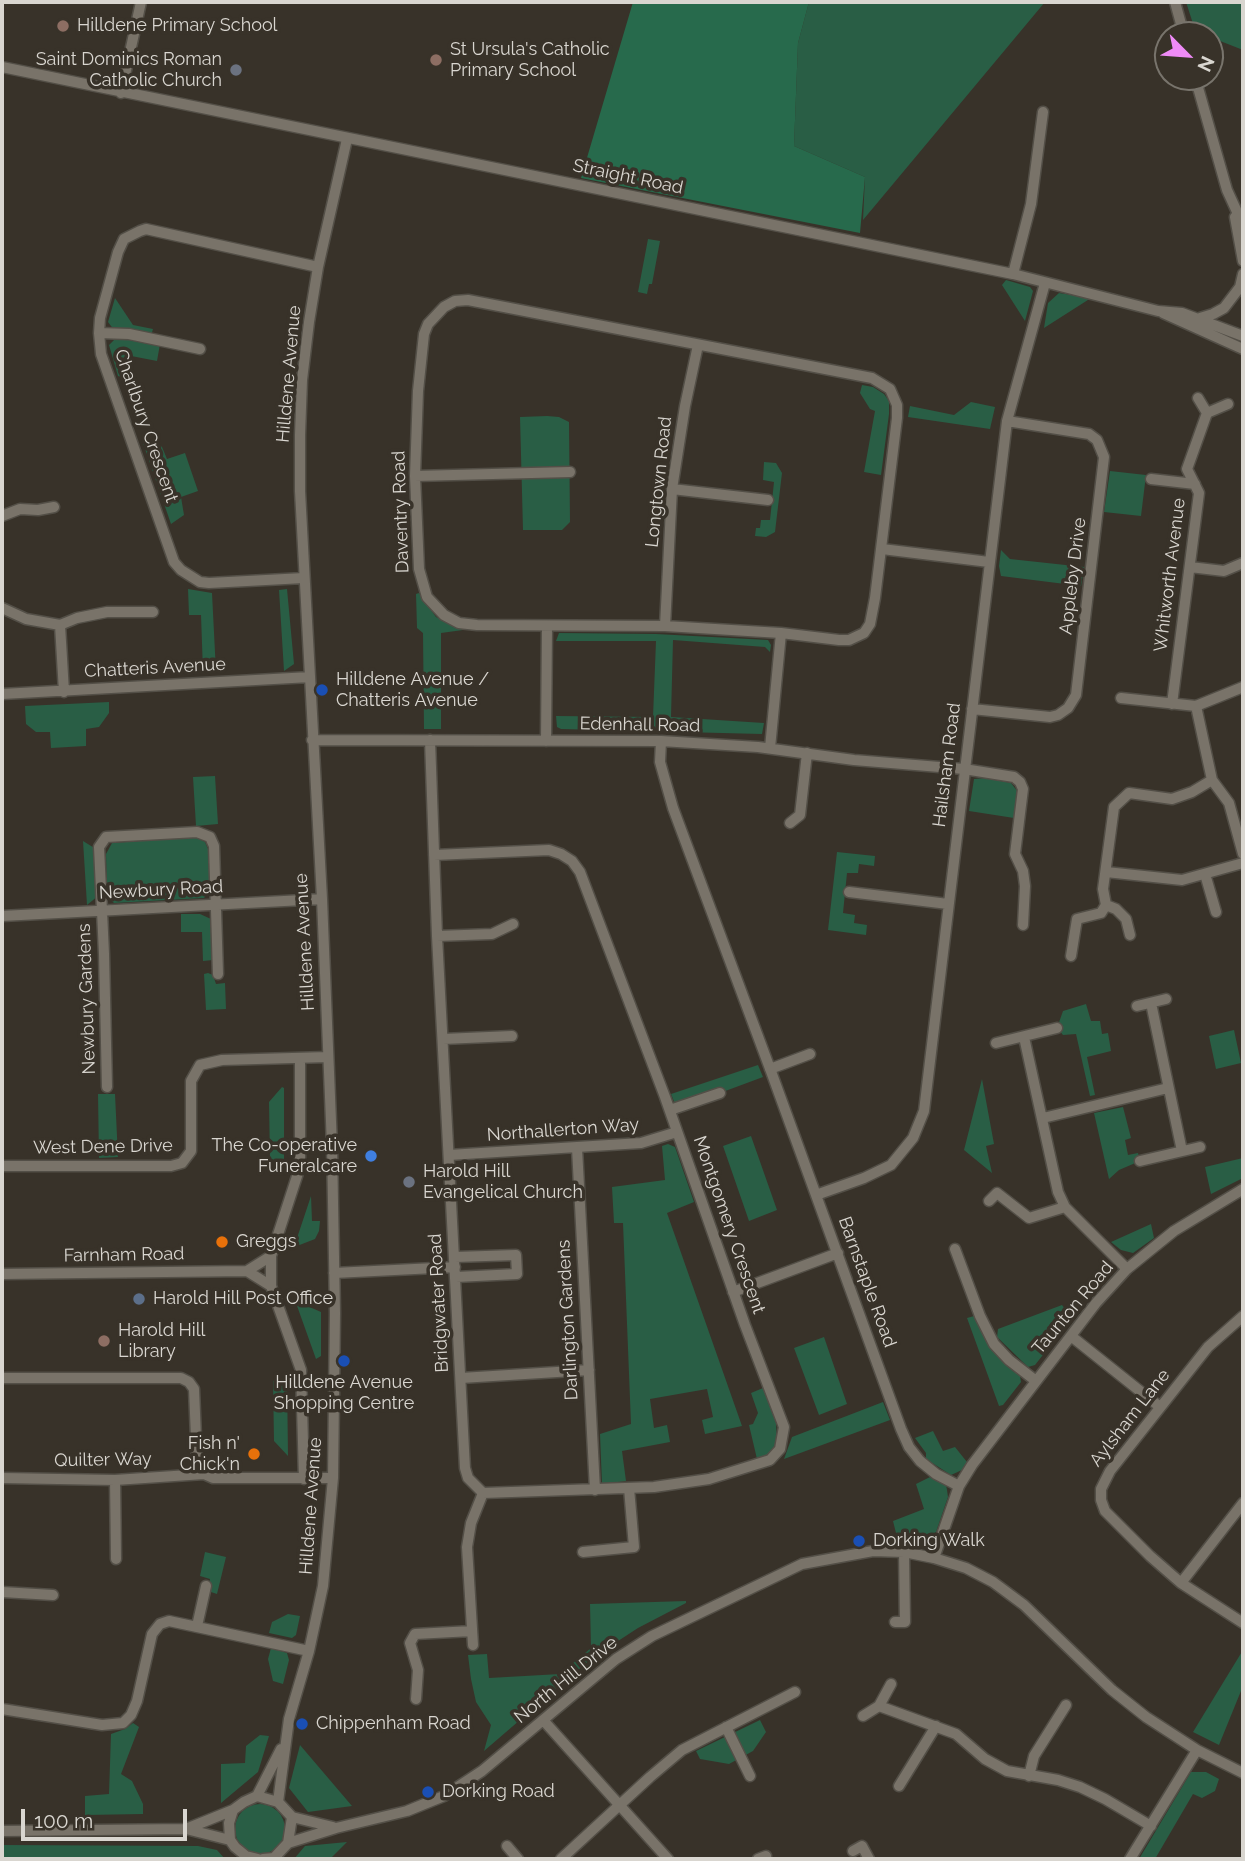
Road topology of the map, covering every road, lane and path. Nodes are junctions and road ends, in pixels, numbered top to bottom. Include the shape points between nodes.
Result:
1 (141, 2) edge
2 (1175, 2) edge
3 (1180, 21) edge
4 (2, 67) edge
5 (1199, 91) edge
6 (121, 93) junction
7 (1043, 112) dead end
8 (347, 139) junction
9 (1233, 207) junction
10 (1243, 225) edge
11 (1243, 261) edge
12 (318, 267) junction
13 (1013, 274) junction
14 (1243, 274) edge
15 (1045, 283) junction
16 (1158, 311) junction
17 (1200, 318) junction
18 (99, 333) junction
19 (1243, 336) edge
20 (698, 345) junction
21 (200, 349) dead end
22 (1243, 349) edge
23 (1198, 398) dead end
24 (1228, 404) dead end
25 (1207, 413) junction
26 (1007, 421) junction
27 (570, 472) dead end
28 (415, 476) junction
29 (1151, 479) dead end
30 (1195, 484) junction
31 (672, 489) junction
32 (768, 500) dead end
33 (54, 507) dead end
34 (2, 513) edge
35 (882, 549) junction
36 (989, 562) junction
37 (1243, 563) edge
38 (1190, 567) junction
39 (304, 578) junction
40 (2, 608) edge
41 (153, 612) dead end
42 (60, 625) junction
43 (547, 626) junction
44 (665, 626) junction
45 (782, 634) junction
46 (310, 677) junction
47 (1243, 687) edge
48 (64, 691) junction
49 (2, 694) edge
50 (1121, 698) dead end
51 (1172, 704) junction
52 (1196, 706) junction
53 (972, 709) junction
54 (312, 740) junction
55 (430, 740) junction
56 (546, 741) junction
57 (661, 741) junction
58 (770, 748) junction
59 (807, 753) junction
60 (964, 769) junction
61 (1212, 780) junction
62 (790, 823) dead end
63 (1243, 854) edge
64 (434, 855) junction
65 (1243, 863) edge
66 (1106, 872) junction
67 (1205, 874) junction
68 (849, 892) dead end
69 (322, 899) junction
70 (948, 904) junction
71 (216, 905) junction
72 (1106, 905) junction
73 (102, 910) junction
74 (1216, 912) dead end
75 (2, 916) edge
76 (513, 924) dead end
77 (1023, 925) dead end
78 (1130, 935) dead end
79 (438, 936) junction
80 (1071, 956) dead end
81 (218, 974) dead end
82 (1166, 999) dead end
83 (1151, 1003) junction
84 (1137, 1006) dead end
85 (1057, 1028) dead end
86 (512, 1035) dead end
87 (1024, 1037) junction
88 (443, 1039) junction
89 (996, 1043) dead end
90 (810, 1054) dead end
91 (328, 1057) junction
92 (299, 1058) junction
93 (770, 1069) junction
94 (107, 1087) dead end
95 (1168, 1088) junction
96 (720, 1093) dead end
97 (670, 1110) junction
98 (1043, 1118) junction
99 (677, 1132) junction
100 (1200, 1147) dead end
101 (578, 1148) junction
102 (1182, 1151) junction
103 (449, 1155) junction
104 (1140, 1161) dead end
105 (2, 1166) edge
106 (1243, 1189) edge
107 (817, 1195) junction
108 (989, 1201) dead end
109 (1066, 1207) junction
110 (955, 1249) dead end
111 (838, 1253) junction
112 (271, 1256) junction
113 (456, 1267) junction
114 (1128, 1269) junction
115 (247, 1270) junction
116 (334, 1273) junction
117 (2, 1274) edge
118 (271, 1286) junction
119 (733, 1292) junction
120 (1243, 1316) edge
121 (1071, 1336) junction
122 (589, 1370) junction
123 (2, 1378) edge
124 (461, 1378) junction
125 (1036, 1381) junction
126 (1160, 1407) junction
127 (204, 1474) junction
128 (2, 1478) edge
129 (333, 1478) junction
130 (304, 1479) junction
131 (115, 1480) junction
132 (959, 1486) junction
133 (629, 1488) junction
134 (594, 1490) junction
135 (483, 1493) junction
136 (1243, 1503) edge
137 (583, 1552) dead end
138 (904, 1552) junction
139 (934, 1558) junction
140 (116, 1559) dead end
141 (1181, 1583) junction
142 (206, 1586) dead end
143 (2, 1592) edge
144 (52, 1595) dead end
145 (895, 1622) dead end
146 (1243, 1623) edge
147 (197, 1626) junction
148 (472, 1631) junction
149 (473, 1645) dead end
150 (309, 1651) junction
151 (891, 1684) dead end
152 (795, 1692) dead end
153 (416, 1699) dead end
154 (1066, 1705) dead end
155 (879, 1706) junction
156 (2, 1709) edge
157 (863, 1716) dead end
158 (543, 1720) junction
159 (936, 1726) junction
160 (726, 1727) junction
161 (284, 1742) junction
162 (1196, 1750) junction
163 (1243, 1773) edge
164 (750, 1776) dead end
165 (1029, 1776) junction
166 (900, 1786) dead end
167 (257, 1796) junction
168 (278, 1802) junction
169 (619, 1806) junction
170 (233, 1810) junction
171 (292, 1817) junction
172 (1151, 1826) junction
173 (336, 1828) junction
174 (186, 1829) junction
175 (2, 1831) edge
176 (230, 1840) junction
177 (289, 1843) junction
178 (507, 1846) dead end
179 (853, 1852) dead end
180 (246, 1858) edge
181 (267, 1859) edge
182 (518, 1859) edge
183 (561, 1859) edge
184 (668, 1859) edge
185 (869, 1859) edge
186 (1130, 1859) edge

1 - 6 street
2 - 3 street
4 - 6 street, Straight Road
5 - 9 street
6 - 8 street, Straight Road
7 - 13 street via 1031,204
8 - 12 street, Hilldene Avenue
8 - 13 street, Straight Road
9 - 10 street
9 - 11 street
12 - 18 street, Charlbury Crescent via 146,229 124,239 118,252
12 - 39 street, Hilldene Avenue via 301,394
13 - 15 street, Straight Road
14 - 17 street via 1233,299
15 - 16 street, Straight Road
15 - 26 street, Hailsham Road
16 - 17 street, Straight Road
16 - 22 street
17 - 19 street, Straight Road
18 - 21 street via 129,334
18 - 39 street, Charlbury Crescent via 101,354 174,562 191,578 209,583
20 - 28 street, Daventry Road via 455,301 433,317 424,334
20 - 31 street, Longtown Road
20 - 35 street, Daventry Road via 872,378 890,389 897,416
23 - 25 street
24 - 25 street
25 - 30 street, Whitworth Avenue via 1187,468
26 - 36 street, Hailsham Road
26 - 53 street, Appleby Drive via 1089,434 1104,457 1076,695 1068,708 1050,717
27 - 28 street
28 - 43 street, Daventry Road via 419,569 432,605 459,623
29 - 30 street
30 - 38 street, Whitworth Avenue via 1199,494
31 - 32 street
31 - 44 street, Longtown Road
33 - 34 street
35 - 36 street
35 - 45 street, Daventry Road via 872,616 864,633 849,640
36 - 53 street, Hailsham Road
37 - 38 street via 1224,571
38 - 51 street, Whitworth Avenue
39 - 46 street, Hilldene Avenue
40 - 42 street via 26,619
41 - 42 street via 107,612
42 - 48 street
43 - 44 street, Daventry Road
43 - 56 street
44 - 45 street, Daventry Road
45 - 58 street
46 - 48 street, Chatteris Avenue
46 - 54 street, Hilldene Avenue
47 - 52 street
48 - 49 street, Chatteris Avenue
50 - 51 street
51 - 52 street
52 - 61 street
53 - 60 street, Hailsham Road
54 - 55 street, Edenhall Road
54 - 69 street, Hilldene Avenue
55 - 56 street, Edenhall Road
55 - 64 street, Bridgwater Road
56 - 57 street, Edenhall Road
57 - 58 street, Edenhall Road
57 - 93 street, Barnstaple Road via 660,762 673,808
58 - 59 street, Edenhall Road
59 - 60 street, Edenhall Road
59 - 62 street via 800,815
60 - 70 street, Hailsham Road
60 - 77 street, Edenhall Road via 1014,777 1022,785 1016,854 1025,886
61 - 63 street via 1229,803
61 - 66 street via 1171,799 1124,796 1114,807
64 - 79 street, Bridgwater Road
64 - 97 street, Montgomery Crescent via 542,850 572,861 584,880
65 - 67 street
66 - 67 street via 1182,880
66 - 72 street
67 - 74 street
68 - 70 street
69 - 71 street, Newbury Road
69 - 91 street, Hilldene Avenue
70 - 107 street, Hailsham Road via 925,1111 909,1144 891,1165
71 - 73 street, Newbury Road
71 - 73 street, Newbury Gardens via 214,846 210,837 197,832 106,837 99,847
71 - 81 street
72 - 78 street via 1126,919
72 - 80 street via 1101,912 1077,919
73 - 75 street, Newbury Road
73 - 94 street, Newbury Gardens
76 - 79 street via 492,934
79 - 88 street, Bridgwater Road
82 - 83 street
83 - 84 street
83 - 95 street
85 - 87 street
86 - 88 street
87 - 89 street
87 - 98 street
88 - 103 street, Bridgwater Road
90 - 93 street
91 - 92 street, West Dene Drive
91 - 116 street, Hilldene Avenue
92 - 105 street, West Dene Drive via 200,1065 191,1081 191,1151 182,1163
92 - 112 street via 300,1167
93 - 107 street, Barnstaple Road
95 - 98 street
95 - 102 street
96 - 97 street
97 - 99 street, Montgomery Crescent
98 - 109 street via 1058,1192
99 - 101 street, Northallerton Way via 641,1143
99 - 119 street, Montgomery Crescent
100 - 102 street
101 - 103 street, Northallerton Way
101 - 122 street, Darlington Gardens
102 - 104 street
103 - 113 street, Bridgwater Road
106 - 114 street, Taunton Road via 1174,1231
107 - 111 street, Barnstaple Road
108 - 109 street via 997,1193 1029,1218
109 - 114 street
110 - 125 street, Taunton Road via 994,1344
111 - 119 street
111 - 132 street, Barnstaple Road via 909,1447 936,1474
112 - 115 street, Farnham Road
112 - 118 street
113 - 113 street via 516,1255 517,1274
113 - 116 street
113 - 124 street, Bridgwater Road
114 - 121 street, Taunton Road
115 - 117 street, Farnham Road
115 - 118 street
116 - 129 street, Hilldene Avenue
118 - 130 street via 301,1370
119 - 133 street, Montgomery Crescent via 784,1427 780,1449 763,1464 709,1479
120 - 126 street, Aylsham Lane via 1208,1347
121 - 125 street, Taunton Road
121 - 126 street
122 - 124 street
122 - 134 street, Darlington Gardens
123 - 127 street via 173,1377 189,1382 194,1389 197,1462
124 - 135 street, Bridgwater Road via 465,1468
125 - 132 street, Taunton Road
126 - 141 street, Aylsham Lane via 1103,1482 1101,1500 1121,1528
127 - 130 street, Quilter Way via 213,1478
127 - 131 street, Quilter Way
128 - 131 street, Quilter Way
129 - 130 street, Quilter Way
129 - 150 street, Hilldene Avenue via 323,1586
131 - 140 street
132 - 139 street, Taunton Road
133 - 134 street, Montgomery Crescent
133 - 137 street via 634,1547
134 - 135 street, Montgomery Crescent
135 - 148 street via 467,1547
136 - 141 street
138 - 139 street, North Hill Drive
138 - 145 street via 905,1622
138 - 158 street, North Hill Drive via 873,1551 802,1564 645,1641 616,1659
139 - 162 street, North Hill Drive via 993,1582 1024,1605 1112,1690
141 - 146 street, Aylsham Lane
142 - 147 street
143 - 144 street
147 - 150 street
147 - 156 street via 169,1621 152,1634 137,1701 122,1723 102,1725
148 - 149 street
148 - 153 street via 415,1634 410,1643 418,1670
150 - 161 street, Hilldene Avenue
151 - 155 street
152 - 160 street
154 - 165 street via 1034,1756
155 - 157 street
155 - 159 street
158 - 169 street
158 - 173 street, North Hill Drive via 482,1772 444,1796 407,1811
159 - 165 street via 956,1734 995,1765
159 - 166 street
160 - 164 street
160 - 169 street via 682,1750
161 - 167 street, Hilldene Avenue
161 - 168 street, Hilldene Avenue
162 - 163 street, North Hill Drive
162 - 172 street
165 - 172 street via 1080,1787
167 - 168 street
167 - 170 street
168 - 171 street
169 - 183 street
169 - 184 street
170 - 174 street
170 - 176 street
171 - 173 street, North Hill Drive
171 - 177 street
172 - 186 street
173 - 177 street, North Hill Drive
174 - 175 street
174 - 176 street
176 - 180 street
177 - 181 street
178 - 182 street
179 - 185 street via 862,1846
180 - 181 street

